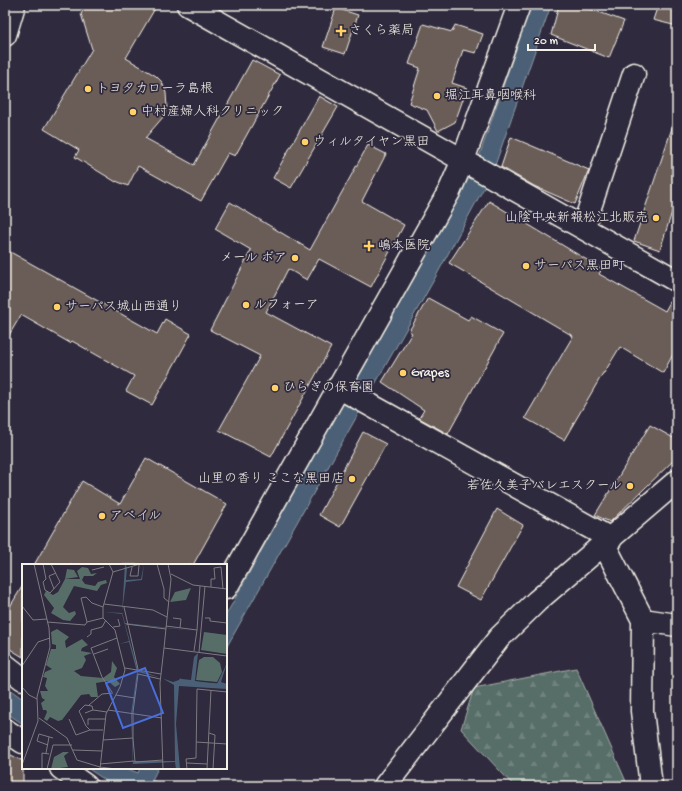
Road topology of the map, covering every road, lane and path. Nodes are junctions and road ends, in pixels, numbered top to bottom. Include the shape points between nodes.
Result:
1 (14, 5) edge
2 (188, 5) edge
3 (519, 5) edge
4 (5, 35) edge
5 (634, 74) dead end
6 (467, 162) junction
7 (583, 228) junction
8 (677, 281) edge
9 (341, 389) junction
10 (677, 481) edge
11 (607, 542) junction
12 (227, 586) edge
13 (643, 620) junction
14 (677, 625) edge
15 (5, 665) edge
16 (22, 678) edge
17 (5, 730) edge
18 (22, 741) edge
19 (62, 769) edge
20 (86, 786) edge
21 (385, 786) edge
22 (652, 786) edge

1 - 4 street
2 - 6 street
3 - 6 street
5 - 7 street
6 - 7 street
6 - 9 street
7 - 8 street
9 - 11 street
9 - 12 street
10 - 11 street
11 - 13 street
11 - 21 street via 537,601 500,638
13 - 14 street
13 - 22 street via 642,711
15 - 16 street
17 - 18 street
19 - 20 street

